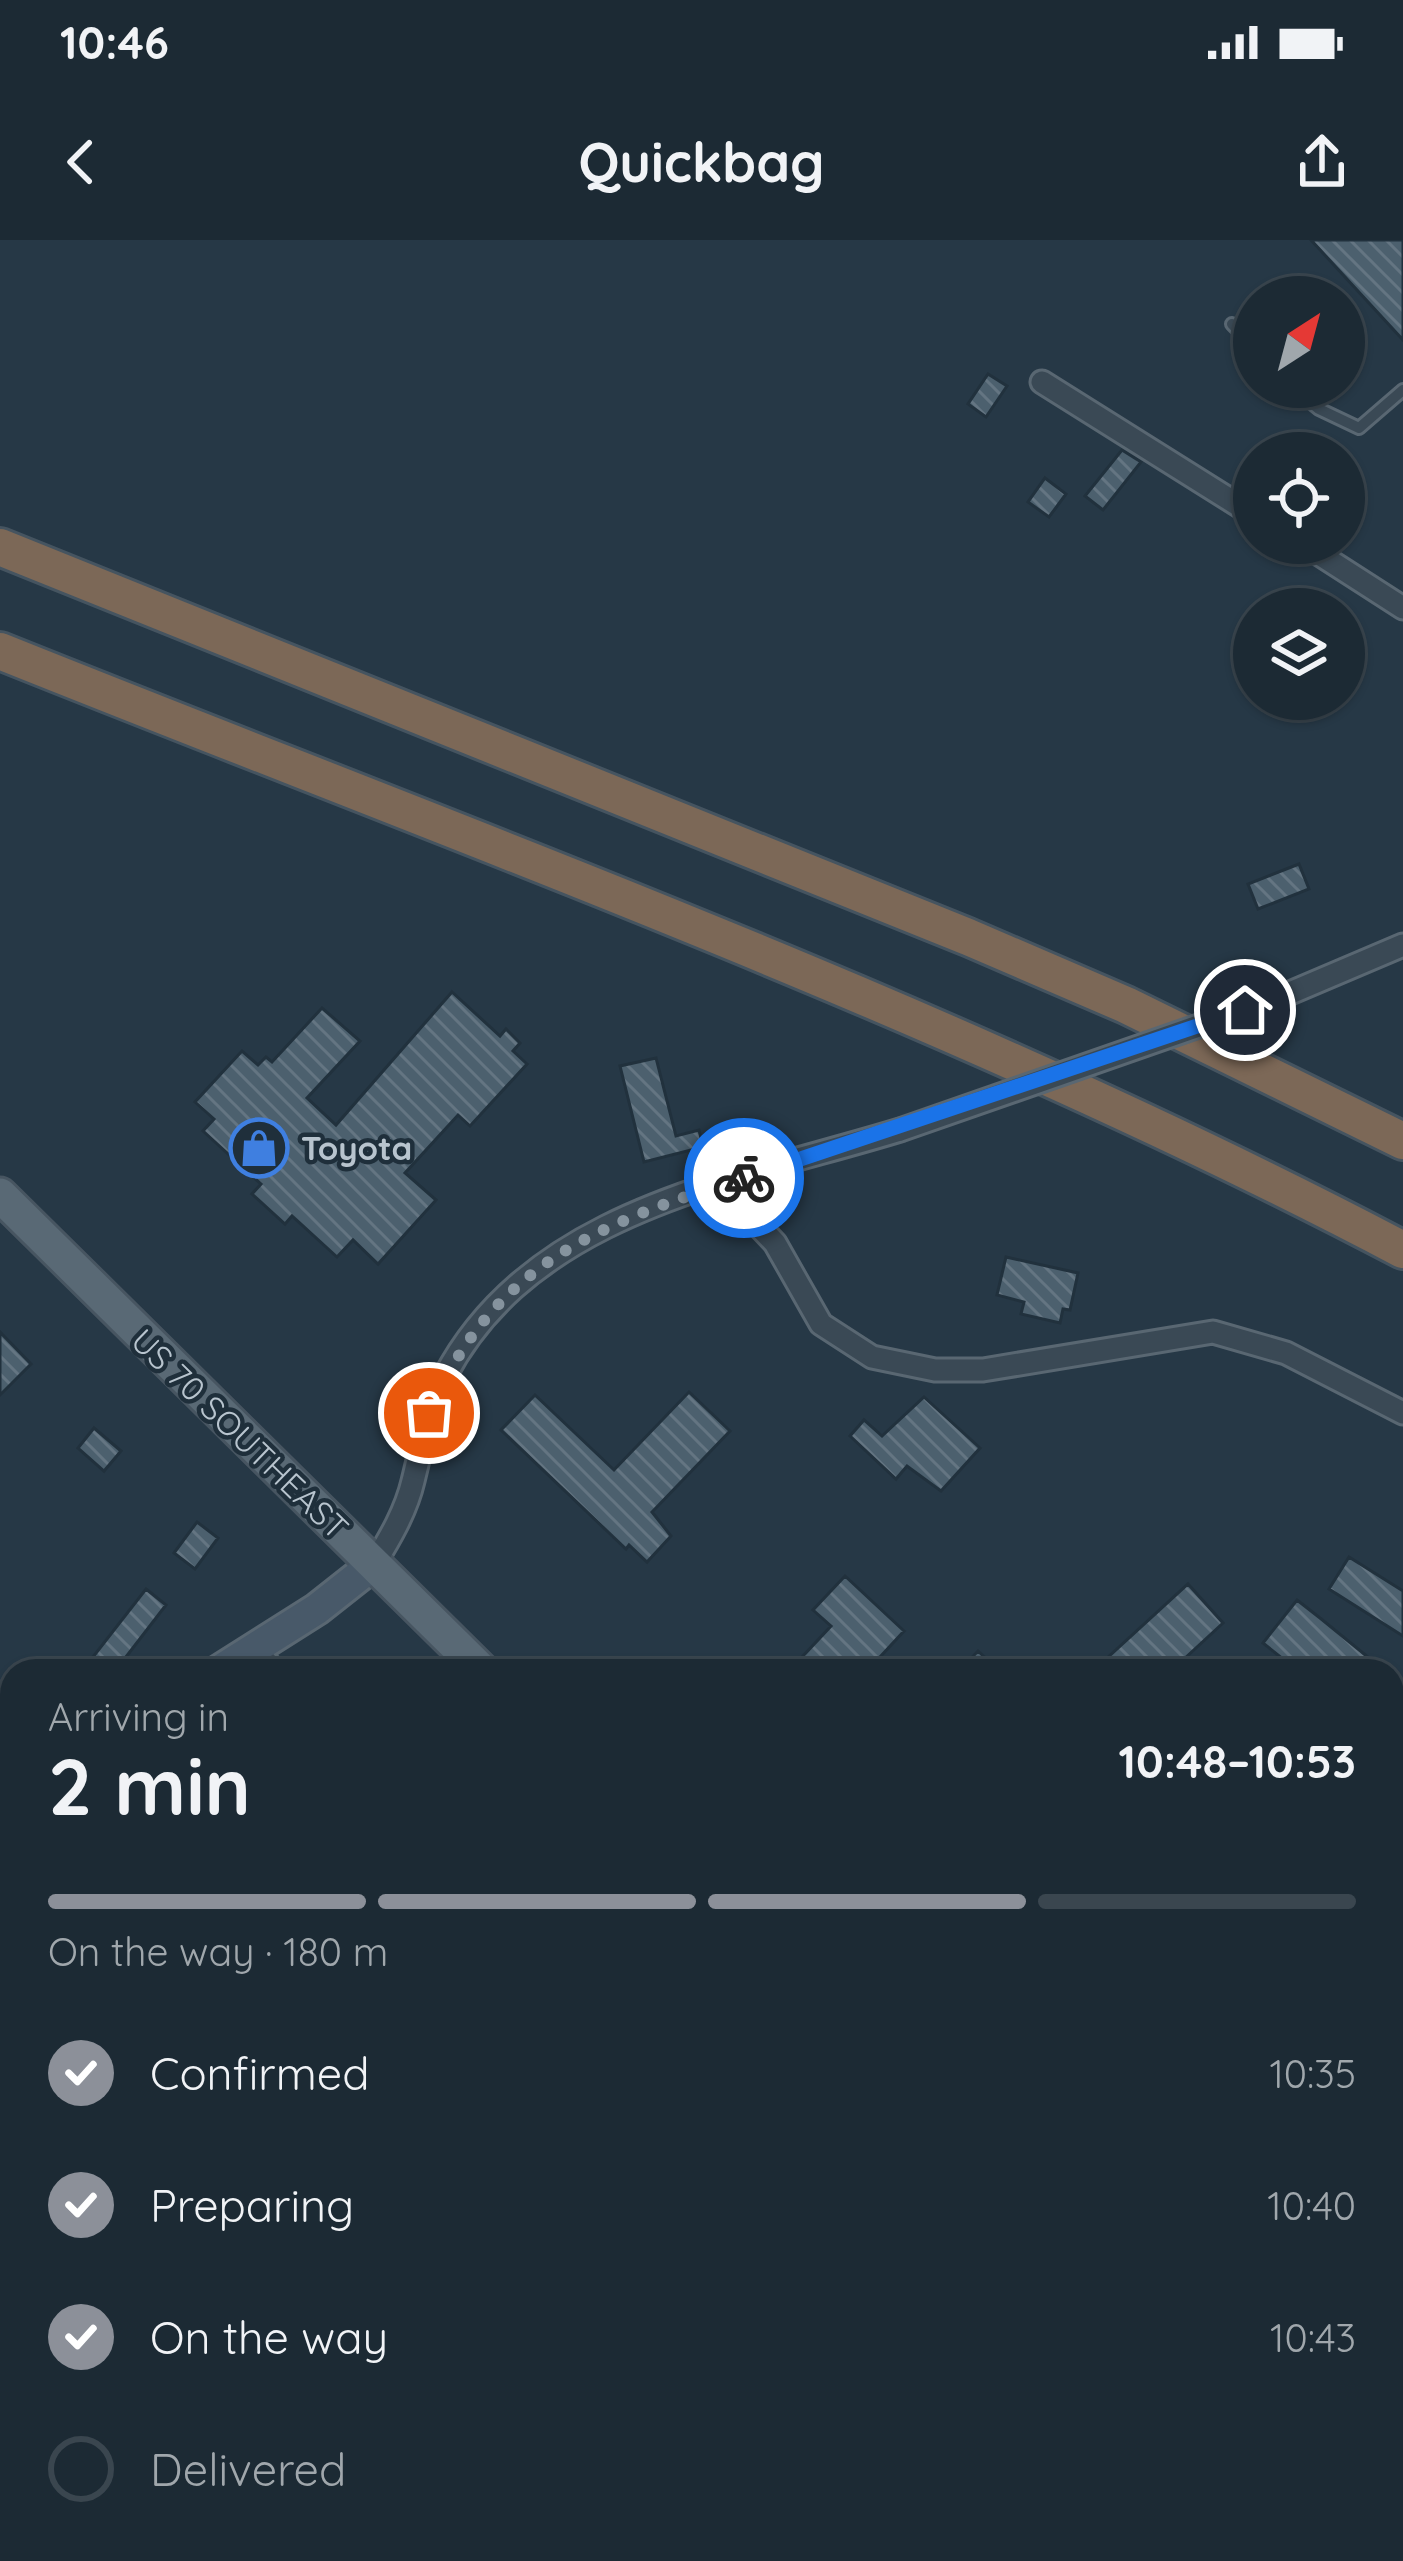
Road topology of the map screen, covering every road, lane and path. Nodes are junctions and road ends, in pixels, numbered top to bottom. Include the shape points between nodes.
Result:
1 (1042, 382) dead end
2 (1403, 390) edge
3 (1318, 408) edge
4 (1233, 502) edge
5 (0, 547) edge
6 (1335, 564) edge
7 (1403, 608) edge
8 (0, 651) edge
9 (1403, 945) edge
10 (1403, 1141) edge
11 (720, 1185) junction
12 (0, 1195) edge
13 (1403, 1250) edge
14 (1403, 1413) edge
15 (374, 1564) junction
16 (258, 1646) junction
17 (238, 1659) edge
18 (271, 1659) edge
19 (470, 1659) edge

1 - 4 street
2 - 3 lane via 1359,428
5 - 10 highway via 968,937
6 - 7 street
8 - 13 highway via 860,996 1164,1128
9 - 11 street, bridge via 1276,999
11 - 14 street via 775,1243 821,1324 872,1357 983,1370 1213,1333 1286,1353
11 - 15 street via 580,1240 489,1312 443,1381 404,1508
12 - 15 main road, US 70 SOUTHEAST
15 - 16 street
15 - 19 main road, US 70 SOUTHEAST
16 - 17 street
16 - 18 lane

